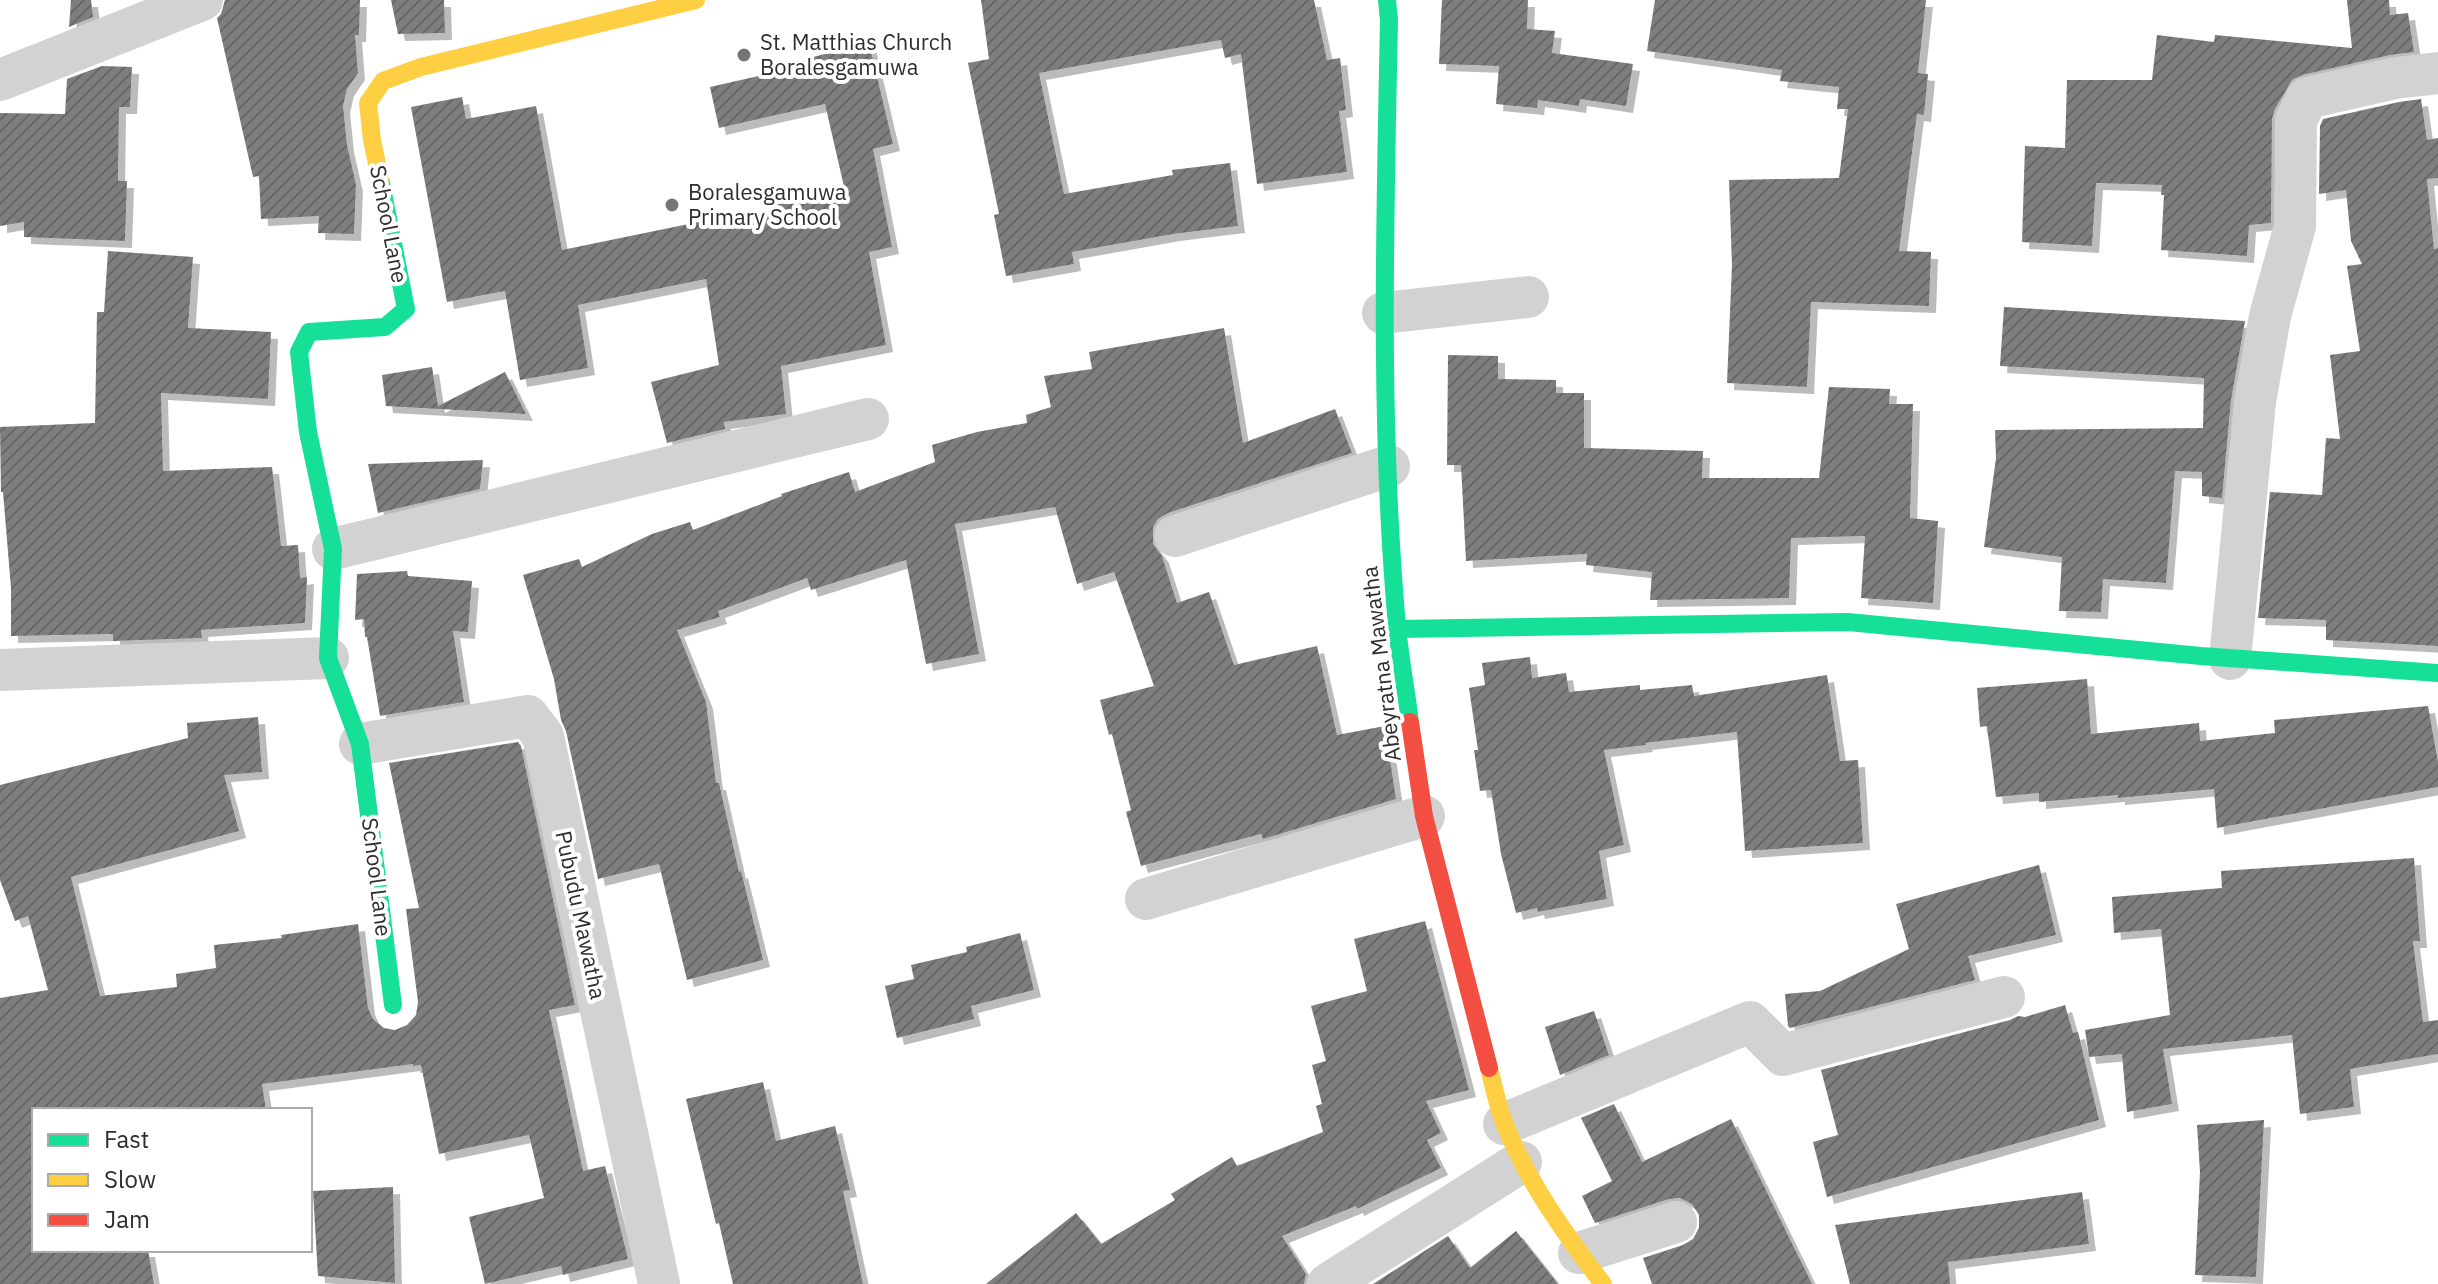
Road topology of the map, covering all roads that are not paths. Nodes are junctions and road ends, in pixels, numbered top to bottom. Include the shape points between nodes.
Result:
1 (202, 0) edge
2 (696, 0) edge
3 (1387, 0) edge
4 (2438, 73) edge
5 (0, 80) edge
6 (1528, 297) dead end
7 (1383, 313) junction
8 (868, 419) dead end
9 (1389, 466) junction
10 (1175, 536) dead end
11 (333, 549) junction
12 (1397, 629) junction
13 (328, 658) junction
14 (2230, 659) junction
15 (0, 670) edge
16 (2438, 673) edge
17 (360, 744) junction
18 (1424, 816) junction
19 (1146, 899) dead end
20 (2004, 997) dead end
21 (393, 1005) dead end
22 (1504, 1124) junction
23 (1521, 1162) junction
24 (1676, 1222) dead end
25 (1591, 1269) edge
26 (659, 1284) edge
27 (1328, 1284) edge

1 - 5 street
2 - 11 street, School Lane via 421,67 383,81 368,103 406,309 385,327 309,332 299,352 308,432
3 - 7 street, Abeyratna Mawatha
4 - 14 street via 2307,98 2296,120 2295,226 2270,316 2255,402
6 - 7 street
7 - 9 street, Abeyratna Mawatha
8 - 11 street
9 - 10 street
9 - 12 street, Abeyratna Mawatha
11 - 13 street, School Lane
12 - 14 street via 1843,622
12 - 18 street, Abeyratna Mawatha
13 - 15 street
13 - 17 street, School Lane
14 - 16 street
17 - 21 street, School Lane
17 - 26 street, Pubudu Mawatha via 528,716 543,736
18 - 19 street
18 - 22 street, Abeyratna Mawatha
20 - 22 street via 1783,1055 1750,1022
22 - 23 street, Abeyratna Mawatha
23 - 25 street, Abeyratna Mawatha
23 - 27 street
24 - 25 street

